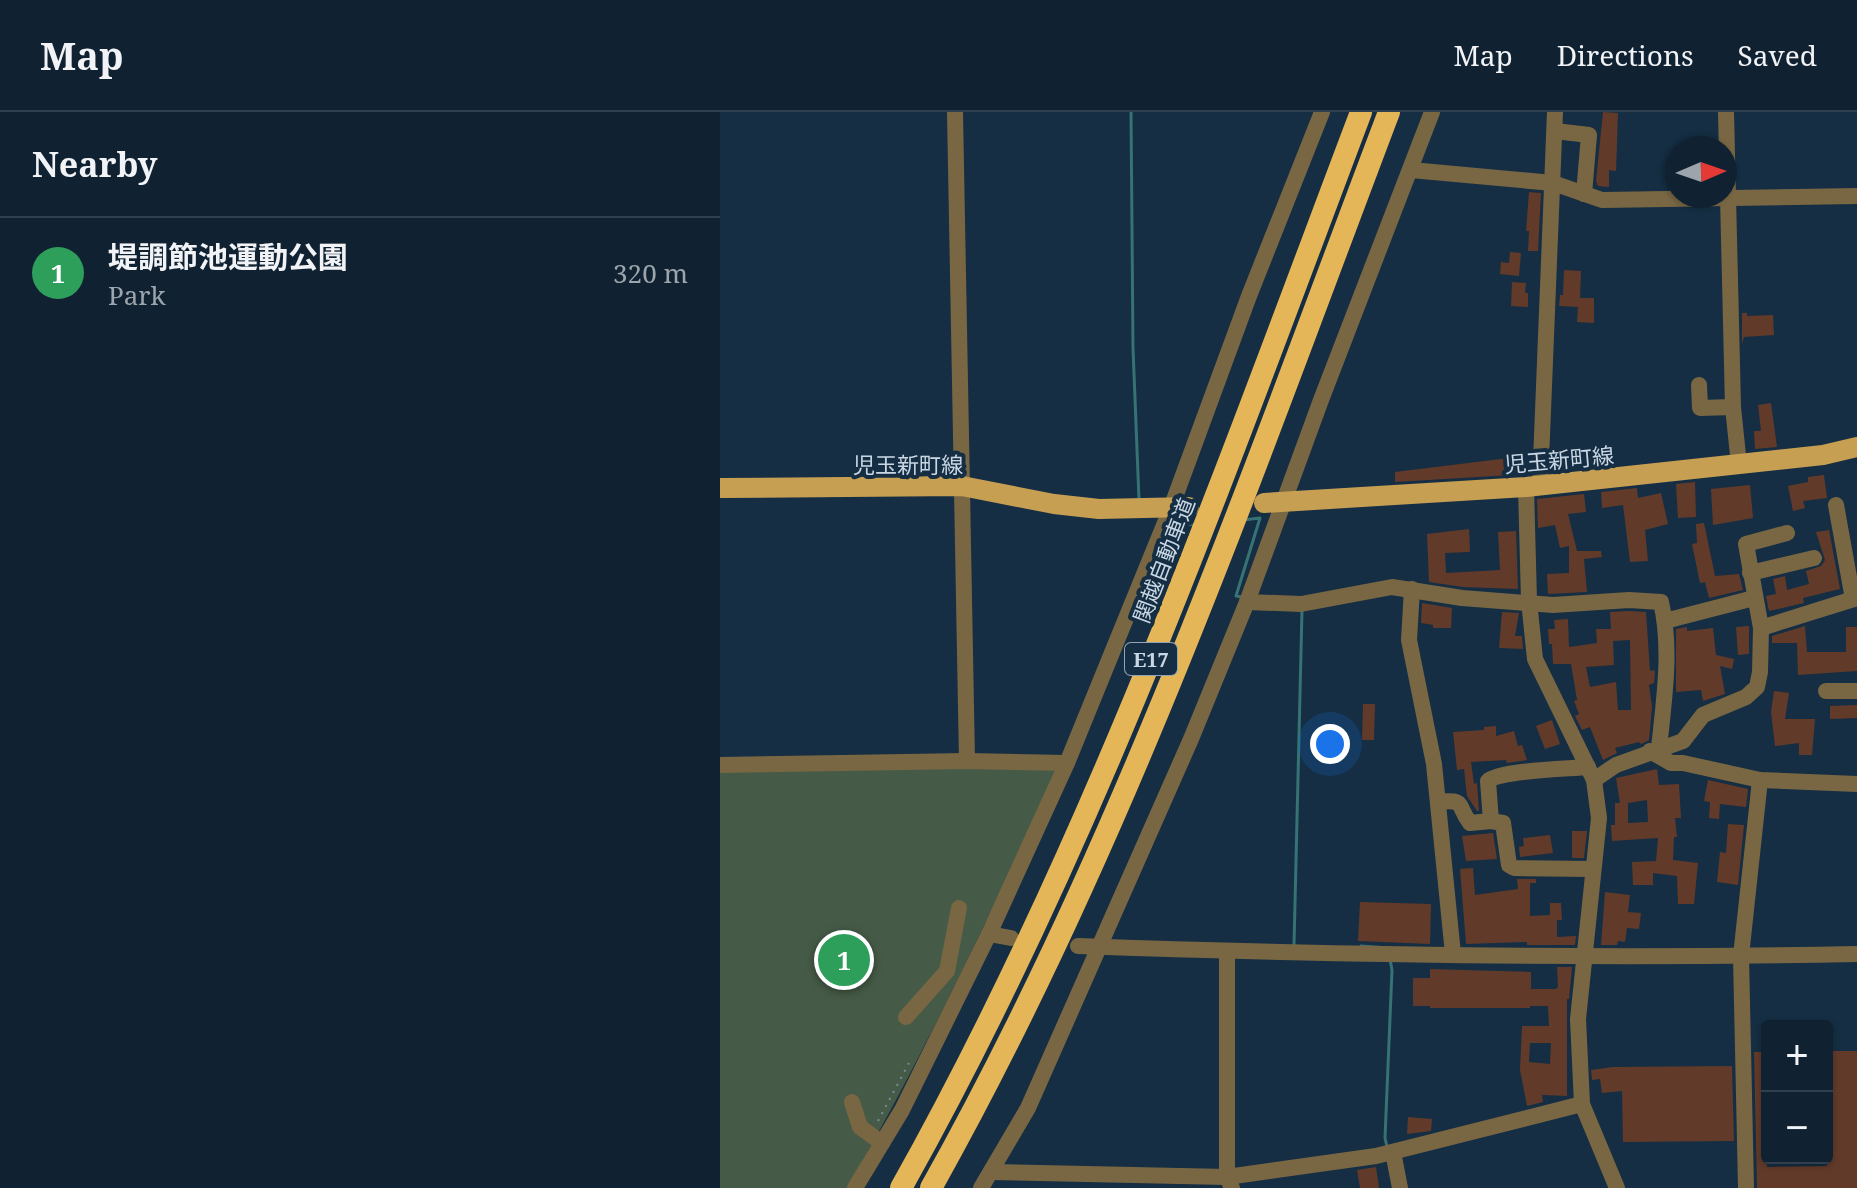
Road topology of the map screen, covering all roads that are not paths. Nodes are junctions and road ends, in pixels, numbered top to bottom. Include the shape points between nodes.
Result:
1 (955, 112) edge
2 (1322, 112) edge
3 (1361, 112) edge
4 (1389, 112) edge
5 (1432, 112) edge
6 (1555, 112) edge
7 (1726, 112) edge
8 (1555, 131) junction
9 (1727, 136) edge
10 (1411, 170) junction
11 (1553, 183) junction
12 (1584, 194) junction
13 (1857, 196) edge
14 (1737, 198) edge
15 (1665, 199) edge
16 (1728, 208) edge
17 (1699, 385) dead end
18 (1733, 407) junction
19 (1857, 447) edge
20 (1739, 465) junction
21 (962, 486) junction
22 (1533, 487) junction
23 (720, 488) edge
24 (1273, 502) junction
25 (1836, 505) dead end
26 (1180, 507) junction
27 (1787, 533) dead end
28 (1814, 558) dead end
29 (1750, 573) junction
30 (1412, 589) junction
31 (1754, 598) junction
32 (1855, 599) edge
33 (1529, 601) junction
34 (1247, 602) junction
35 (1665, 621) junction
36 (1761, 628) junction
37 (1826, 691) dead end
38 (1857, 691) edge
39 (1654, 749) junction
40 (967, 761) junction
41 (1067, 763) junction
42 (720, 765) edge
43 (1591, 773) junction
44 (1760, 780) junction
45 (1857, 784) edge
46 (1438, 802) junction
47 (1491, 821) junction
48 (1593, 869) junction
49 (959, 908) dead end
50 (989, 934) junction
51 (1011, 938) dead end
52 (1078, 946) dead end
53 (1101, 946) junction
54 (1227, 952) junction
55 (1453, 954) junction
56 (1857, 954) edge
57 (1585, 956) junction
58 (1741, 956) junction
59 (947, 971) junction
60 (966, 981) junction
61 (906, 1017) dead end
62 (852, 1102) dead end
63 (1582, 1104) junction
64 (876, 1139) junction
65 (1393, 1152) junction
66 (991, 1172) junction
67 (1229, 1182) edge
68 (855, 1188) edge
69 (901, 1188) edge
70 (931, 1188) edge
71 (981, 1188) edge
72 (1400, 1188) edge
73 (1617, 1188) edge
74 (1746, 1188) edge

1 - 21 street
2 - 26 street via 1249,296
3 - 69 highway, 関越自動車道 / E17 via 1109,763 975,1053
4 - 70 highway, E17 via 1211,580 1107,831 999,1061
5 - 10 street
6 - 8 street
7 - 9 street
8 - 11 street
8 - 12 street via 1589,135
10 - 11 street
10 - 24 street
11 - 12 street
11 - 22 street
12 - 15 street via 1602,200
13 - 14 street
16 - 18 street
17 - 18 street via 1700,408
18 - 20 street
19 - 20 main road, 児玉新町線
20 - 22 main road, 児玉新町線
21 - 23 main road, 児玉新町線
21 - 26 main road, 児玉新町線 via 1099,509
21 - 40 street
22 - 24 main road, 児玉新町線
22 - 33 street
24 - 34 street
25 - 32 street
26 - 41 street
27 - 29 street via 1746,544
28 - 29 street
29 - 31 street
30 - 33 street
30 - 34 street via 1392,587 1301,604
30 - 46 street via 1409,640
31 - 35 street
31 - 36 street
32 - 36 street
33 - 35 street via 1661,602
33 - 43 street via 1535,659
34 - 53 street
35 - 39 street via 1665,691
36 - 39 street via 1757,687 1703,715 1683,741
37 - 38 street
39 - 43 street
39 - 44 street via 1671,763
40 - 41 street
40 - 42 street
41 - 50 street
43 - 47 street via 1492,777
43 - 48 street via 1599,818
44 - 45 street
44 - 58 street
46 - 47 street via 1461,803 1470,823
46 - 55 street
47 - 48 street via 1503,823 1507,862 1514,868
48 - 57 street
49 - 59 street
50 - 51 street
50 - 60 street
52 - 53 street
53 - 54 street
53 - 66 street via 1028,1108
54 - 55 street
54 - 67 street
55 - 57 street
56 - 58 street
57 - 58 street
57 - 63 street via 1578,1019
58 - 74 street
59 - 60 street
59 - 61 street
60 - 64 street via 902,1110
62 - 64 street via 860,1127
63 - 65 street
63 - 73 street
64 - 68 street
65 - 67 street
65 - 72 street
66 - 67 street
66 - 71 street

